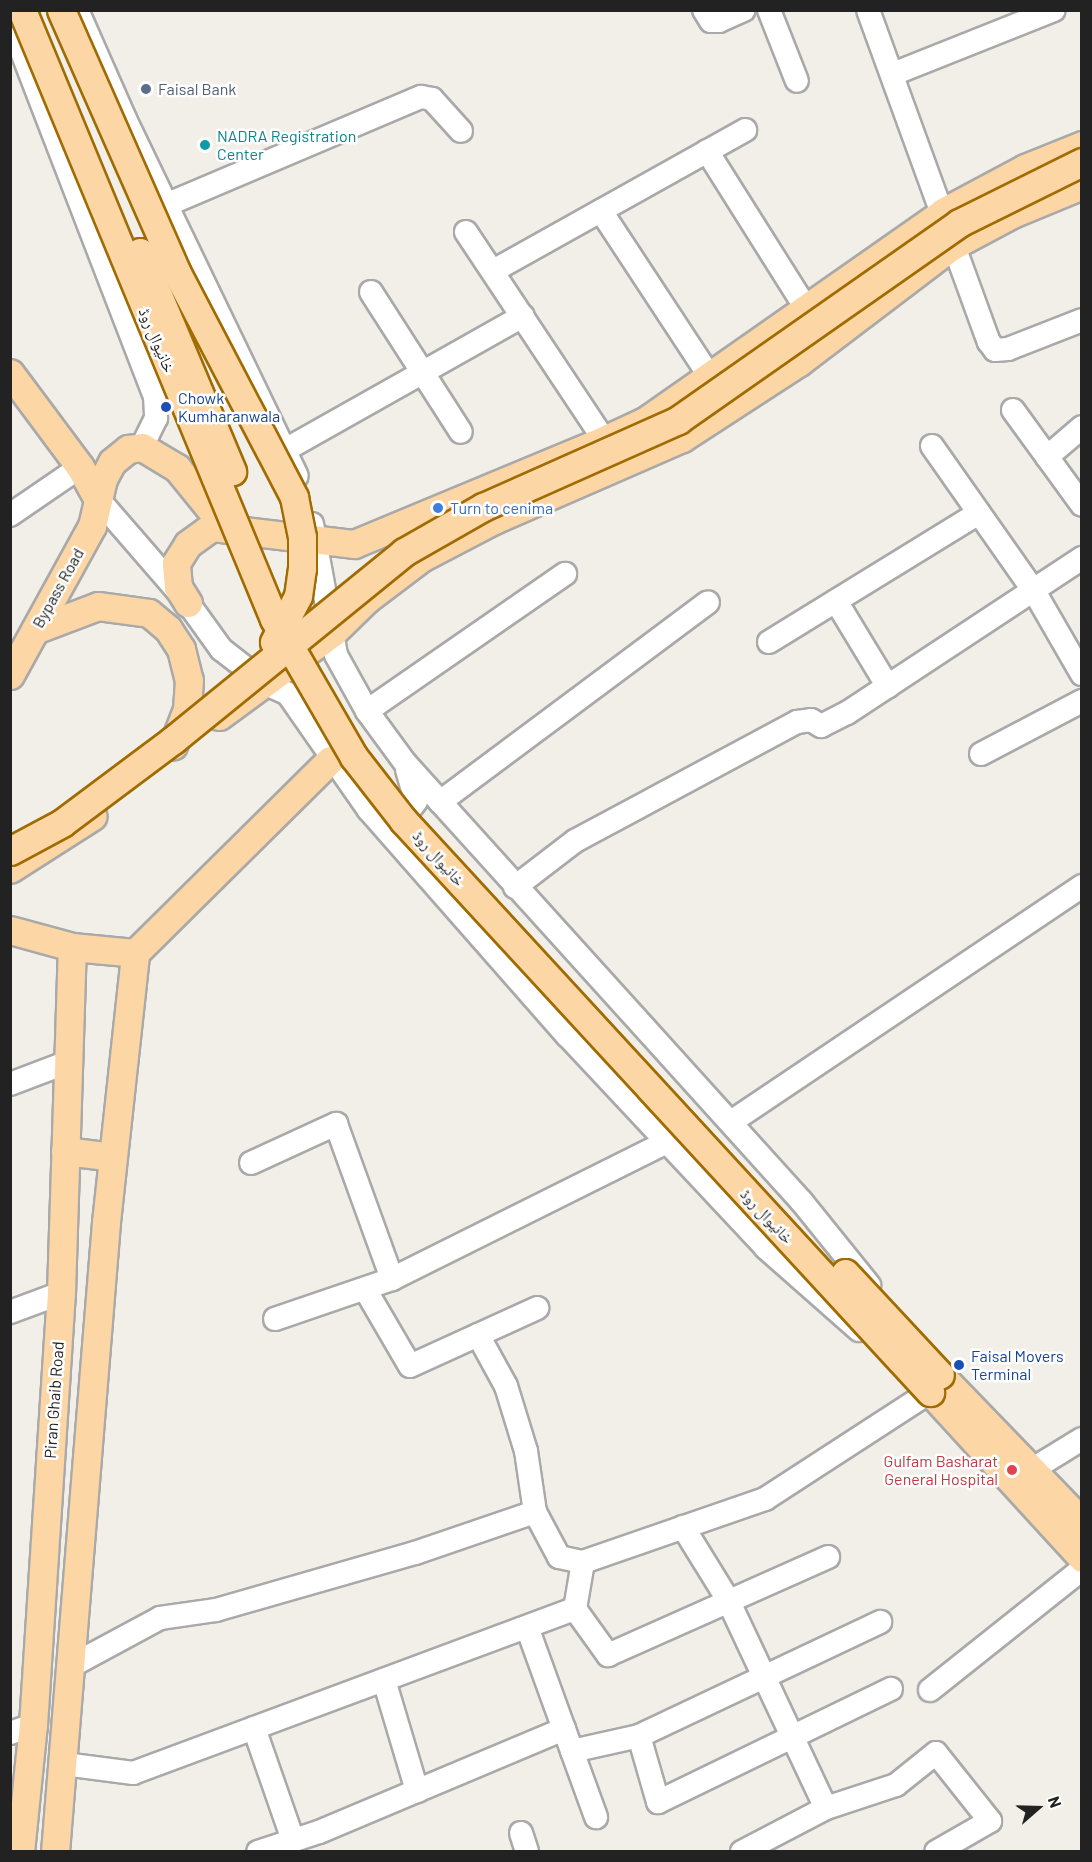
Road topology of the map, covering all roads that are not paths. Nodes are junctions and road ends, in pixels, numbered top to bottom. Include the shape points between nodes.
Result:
1 (22, 10) edge
2 (38, 10) edge
3 (61, 10) edge
4 (77, 10) edge
5 (704, 10) edge
6 (744, 10) edge
7 (769, 10) edge
8 (868, 10) edge
9 (1054, 10) edge
10 (10, 21) edge
11 (893, 74) junction
12 (797, 81) dead end
13 (745, 130) dead end
14 (460, 131) dead end
15 (1082, 145) edge
16 (707, 151) junction
17 (1082, 162) edge
18 (1082, 185) edge
19 (166, 205) junction
20 (601, 211) junction
21 (944, 212) junction
22 (466, 231) dead end
23 (952, 246) junction
24 (493, 271) junction
25 (372, 292) dead end
26 (806, 308) junction
27 (523, 316) junction
28 (1082, 320) edge
29 (421, 370) junction
30 (710, 377) junction
31 (13, 381) edge
32 (1013, 410) dead end
33 (1082, 427) edge
34 (461, 432) dead end
35 (604, 440) junction
36 (932, 446) dead end
37 (142, 447) junction
38 (285, 450) junction
39 (1047, 457) junction
40 (80, 467) junction
41 (98, 499) junction
42 (1082, 505) edge
43 (979, 513) junction
44 (10, 515) edge
45 (224, 526) junction
46 (314, 540) junction
47 (1082, 558) edge
48 (565, 574) dead end
49 (1034, 591) junction
50 (836, 601) junction
51 (708, 602) dead end
52 (188, 603) junction
53 (34, 630) junction
54 (332, 633) junction
55 (769, 642) dead end
56 (1081, 673) edge
57 (10, 675) edge
58 (266, 684) junction
59 (888, 687) junction
60 (236, 689) junction
61 (1082, 701) edge
62 (367, 711) junction
63 (981, 754) dead end
64 (168, 757) junction
65 (330, 760) junction
66 (406, 764) junction
67 (359, 797) junction
68 (440, 802) junction
69 (10, 851) edge
70 (10, 869) edge
71 (1082, 886) edge
72 (515, 887) junction
73 (10, 930) edge
74 (72, 947) junction
75 (135, 952) junction
76 (68, 1062) junction
77 (10, 1084) edge
78 (731, 1122) junction
79 (667, 1142) junction
80 (65, 1151) junction
81 (113, 1157) junction
82 (251, 1163) dead end
83 (392, 1279) junction
84 (365, 1289) junction
85 (61, 1293) junction
86 (537, 1308) dead end
87 (10, 1312) edge
88 (275, 1319) dead end
89 (478, 1335) junction
90 (935, 1383) junction
91 (52, 1428) junction
92 (90, 1433) junction
93 (1082, 1439) edge
94 (1033, 1469) junction
95 (535, 1512) junction
96 (1082, 1522) edge
97 (683, 1527) junction
98 (828, 1557) dead end
99 (1082, 1558) edge
100 (583, 1562) junction
101 (1082, 1569) edge
102 (728, 1600) junction
103 (575, 1609) junction
104 (880, 1622) dead end
105 (527, 1627) junction
106 (71, 1672) junction
107 (36, 1673) junction
108 (763, 1678) junction
109 (384, 1680) junction
110 (891, 1689) dead end
111 (930, 1690) dead end
112 (254, 1728) junction
113 (22, 1729) edge
114 (564, 1729) junction
115 (639, 1736) junction
116 (792, 1737) junction
117 (572, 1751) junction
118 (64, 1764) junction
119 (417, 1791) junction
120 (826, 1808) junction
121 (596, 1817) dead end
122 (293, 1840) junction
123 (20, 1851) edge
124 (55, 1851) edge
125 (258, 1851) edge
126 (742, 1851) edge
127 (936, 1851) edge

1 - 90 main road, خانیوال روڈ, bridge via 274,619 354,756 403,820
2 - 90 main road, خانیوال روڈ, bridge via 183,349 284,603 368,753 433,834
3 - 60 main road, bridge via 177,273 294,497 302,537 298,596 285,627
4 - 19 street, خانیوال روڈ
5 - 6 street via 711,21
7 - 12 street
8 - 11 street
9 - 11 street
10 - 37 street via 155,396 156,418
11 - 21 street
13 - 16 street
14 - 19 street via 432,99 421,97
15 - 21 main road via 1025,168
16 - 20 street
16 - 26 street
17 - 60 main road, bridge via 959,223 678,420 483,507 413,546 367,579
18 - 23 main road via 1012,214
19 - 38 street, خانیوال روڈ
20 - 24 street
20 - 30 street
21 - 23 street
21 - 26 main road
22 - 24 street
23 - 28 street via 995,350 1008,349
23 - 54 main road via 799,362 716,418 619,468 459,536 382,587
24 - 27 street
25 - 29 street
26 - 30 main road
27 - 29 street
27 - 35 street
29 - 34 street
29 - 38 street
30 - 35 main road via 645,421
31 - 40 main road
32 - 39 street
33 - 39 street
35 - 46 main road via 384,534 354,544
36 - 43 street
37 - 41 main road, Bypass Road via 128,449 112,462
37 - 45 main road via 177,468
38 - 46 street, خانیوال روڈ via 302,488
39 - 42 street
40 - 41 main road
40 - 44 street
41 - 52 street
41 - 53 main road, Bypass Road via 92,526
43 - 49 street
43 - 50 street
45 - 46 main road
45 - 52 main road via 211,526 198,534 179,554 178,587
46 - 54 street, خانیوال روڈ
47 - 49 street
48 - 62 street
49 - 56 street
49 - 59 street
50 - 55 street
50 - 59 street
51 - 68 street
52 - 58 street via 221,649
53 - 57 main road, Bypass Road
53 - 64 main road via 98,606 149,613 168,629 181,649 190,697
54 - 58 main road
54 - 62 street, خانیوال روڈ via 345,676
58 - 64 main road
58 - 65 street via 288,694
59 - 72 street via 821,726 811,720 797,722 575,841
60 - 69 main road, bridge via 62,823
61 - 63 street
62 - 66 street, خانیوال روڈ
64 - 70 main road via 58,842
65 - 67 street
65 - 75 main road
66 - 67 street via 416,801 407,813 393,817 379,814
66 - 68 street, خانیوال روڈ
67 - 79 street via 567,1035
68 - 72 street, خانیوال روڈ
71 - 78 street
72 - 78 street, خانیوال روڈ
73 - 74 main road
74 - 75 main road
74 - 76 main road, Piran Ghaib Road
75 - 81 main road
76 - 77 street
76 - 80 main road, Piran Ghaib Road
78 - 90 street, خانیوال روڈ via 802,1202
79 - 83 street
79 - 90 street via 766,1248
80 - 81 main road
80 - 85 main road, Piran Ghaib Road
81 - 92 main road
82 - 83 street via 336,1124
83 - 84 street
84 - 88 street
84 - 89 street via 410,1366
85 - 87 street
85 - 91 main road, Piran Ghaib Road
86 - 89 street
89 - 95 street via 506,1386 526,1451
90 - 94 main road, خانیوال روڈ
90 - 97 street via 765,1499
90 - 99 main road, خانیوال روڈ
91 - 92 main road
91 - 107 main road, Piran Ghaib Road
92 - 106 main road
93 - 94 street
94 - 96 main road, خانیوال روڈ
95 - 100 street via 559,1557
95 - 106 street via 415,1553 216,1610 160,1618
97 - 100 street
97 - 102 street
98 - 102 street
100 - 103 street
101 - 111 street
102 - 103 street via 608,1655
102 - 108 street
103 - 105 street
104 - 108 street
105 - 109 street
105 - 114 street
106 - 107 main road
106 - 118 main road
107 - 113 main road, Piran Ghaib Road
108 - 115 street
108 - 116 street
109 - 112 street
109 - 119 street
110 - 116 street
112 - 118 street via 133,1773
112 - 122 street
113 - 123 main road, Piran Ghaib Road
114 - 117 street
114 - 119 street
115 - 116 street via 658,1802
115 - 117 street
116 - 120 street
117 - 121 street
118 - 124 main road
119 - 122 street
120 - 126 street
120 - 127 street via 896,1785 936,1754 990,1821
122 - 125 street

